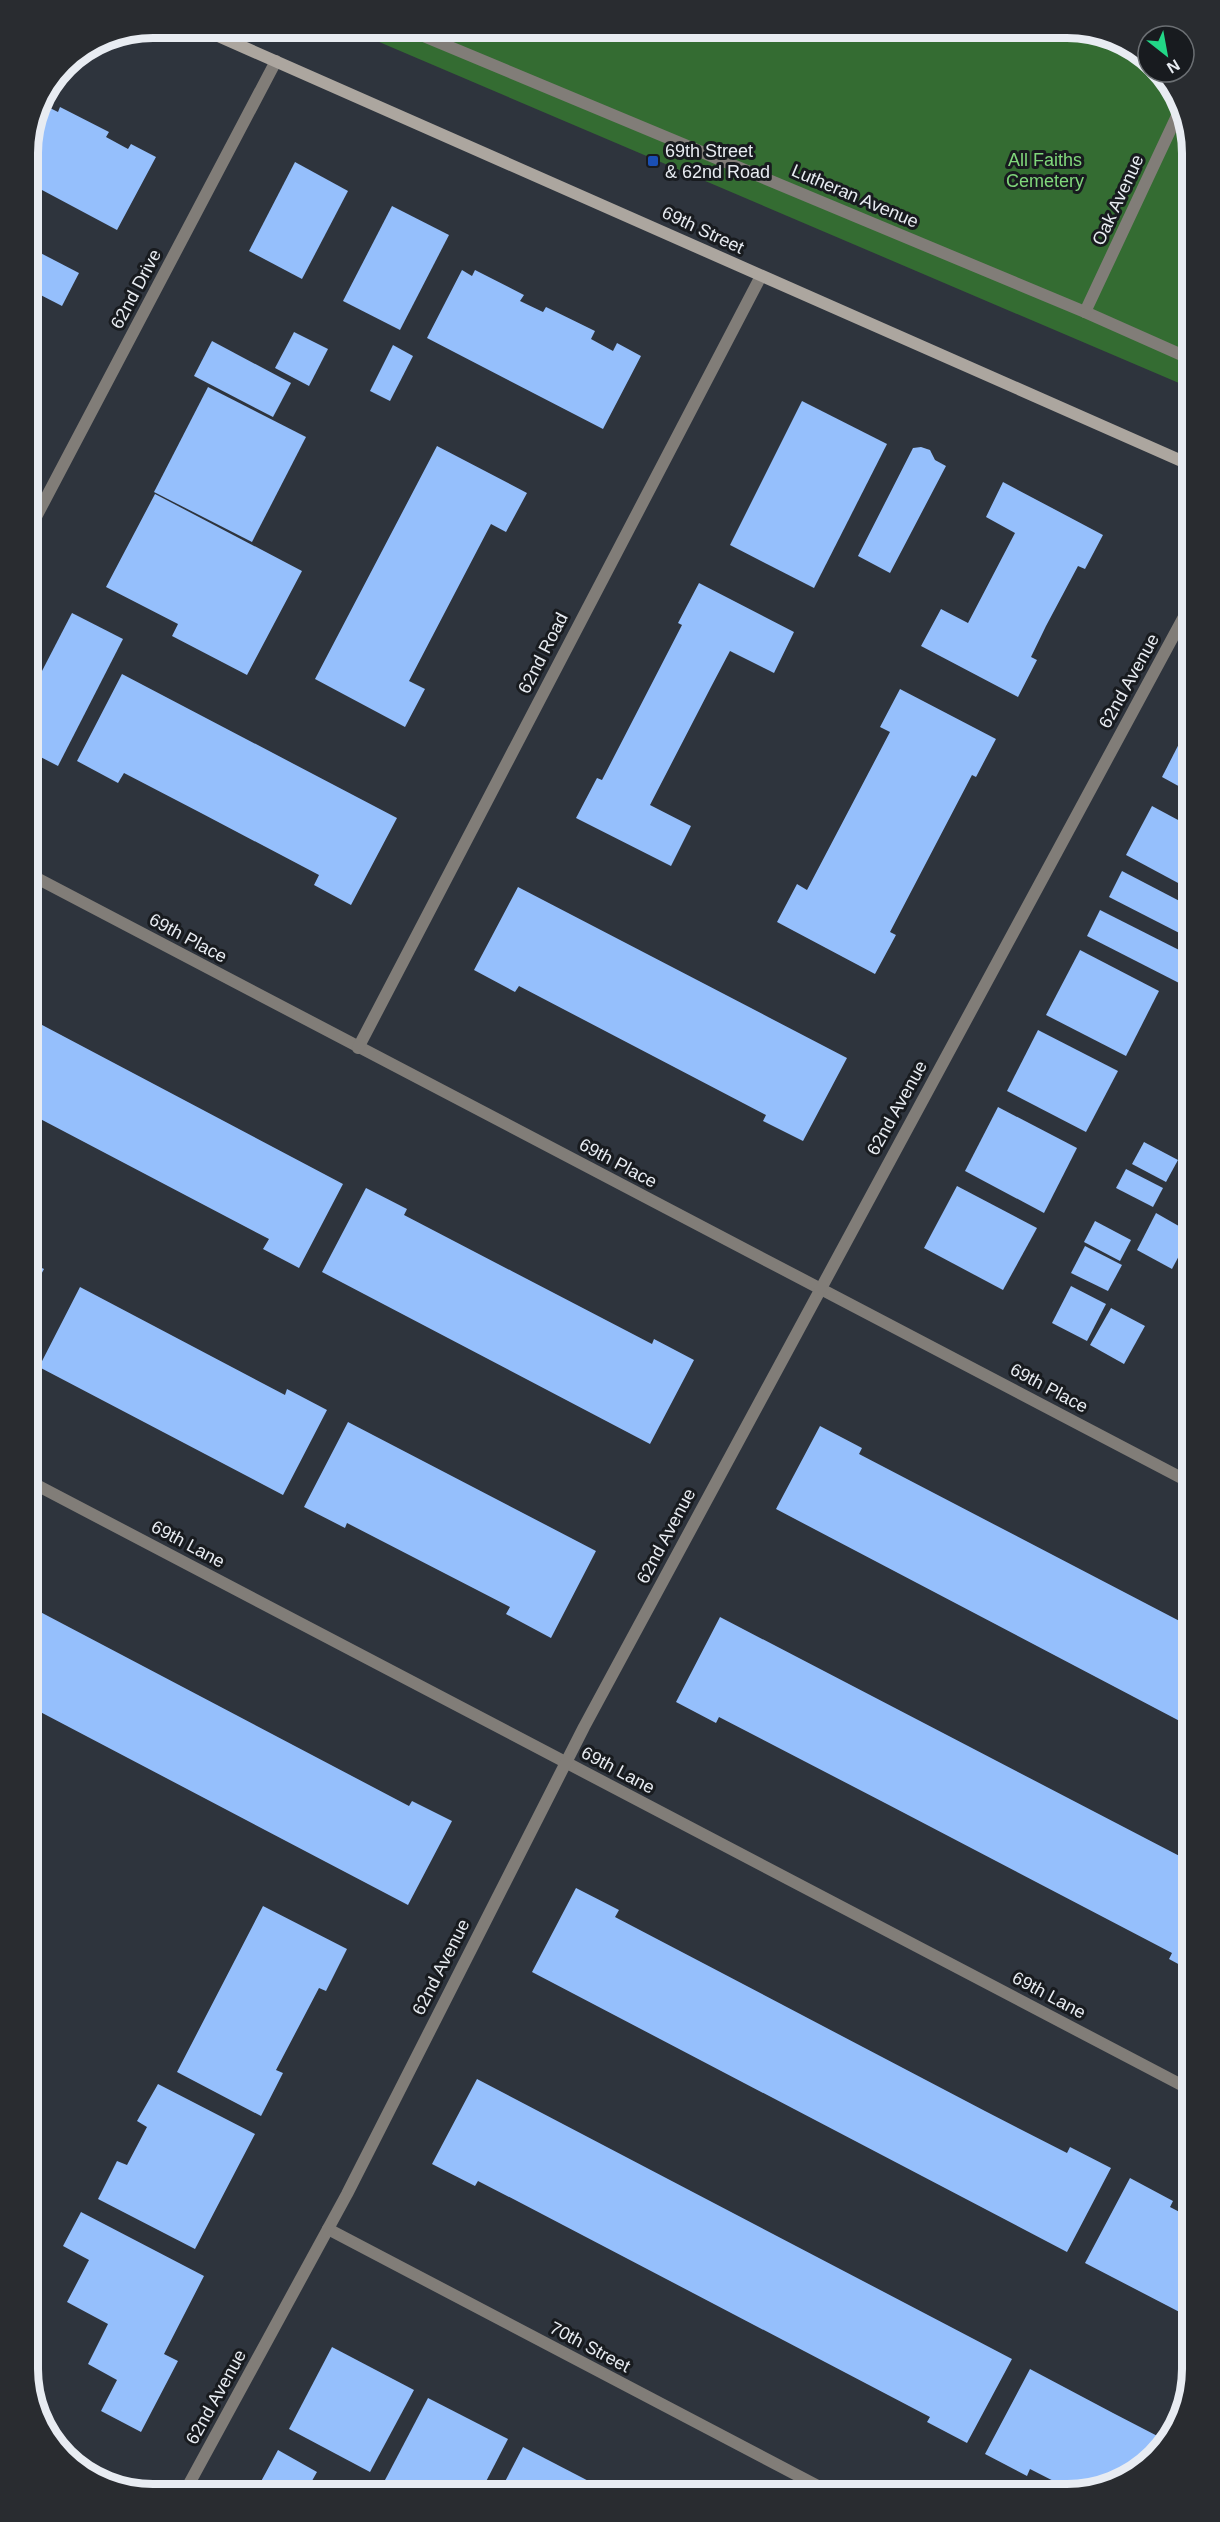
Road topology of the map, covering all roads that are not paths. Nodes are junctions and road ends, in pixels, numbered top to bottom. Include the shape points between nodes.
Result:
1 (223, 38) edge
2 (428, 38) edge
3 (276, 61) junction
4 (1177, 117) edge
5 (761, 276) junction
6 (1085, 312) junction
7 (1182, 355) edge
8 (1182, 461) edge
9 (38, 513) edge
10 (1182, 620) edge
11 (38, 879) edge
12 (358, 1048) junction
13 (820, 1288) junction
14 (1182, 1478) edge
15 (38, 1486) edge
16 (565, 1762) junction
17 (1182, 2085) edge
18 (328, 2229) junction
19 (189, 2484) edge
20 (814, 2484) edge

1 - 3 main road, 69th Street
2 - 6 street, Lutheran Avenue
3 - 5 main road, 69th Street
3 - 9 street, 62nd Drive
4 - 6 street, Oak Avenue
5 - 8 main road, 69th Street
5 - 12 street, 62nd Road
6 - 7 street, Lutheran Avenue
10 - 13 street, 62nd Avenue
11 - 12 street, 69th Place
12 - 13 street, 69th Place
13 - 14 street, 69th Place
13 - 16 street, 62nd Avenue
15 - 16 street, 69th Lane
16 - 17 street, 69th Lane
16 - 18 street, 62nd Avenue
18 - 19 street, 62nd Avenue
18 - 20 street, 70th Street

